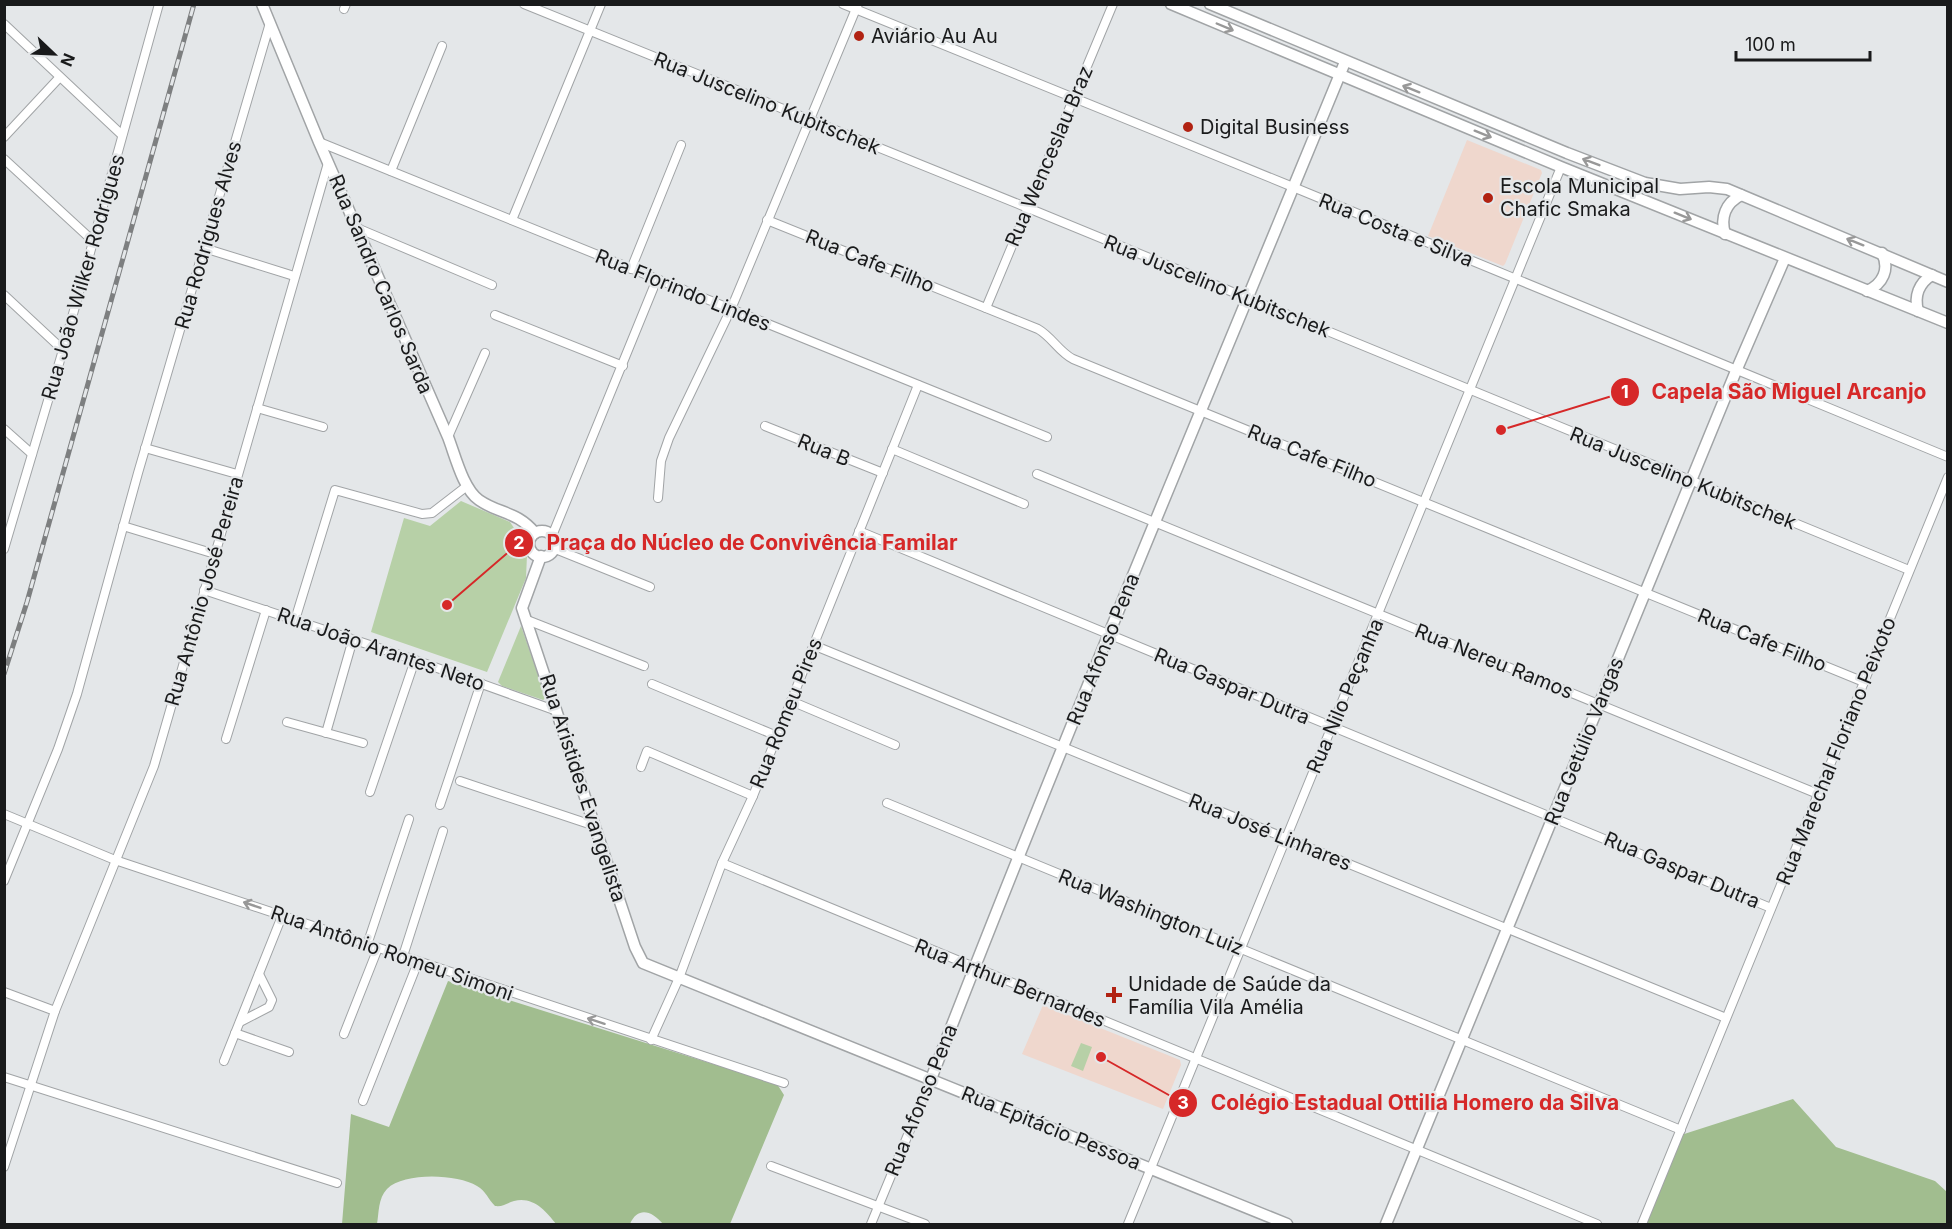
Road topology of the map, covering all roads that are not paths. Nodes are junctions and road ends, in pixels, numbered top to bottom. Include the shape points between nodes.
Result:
1 (159, 4) edge
2 (262, 4) edge
3 (524, 4) edge
4 (601, 4) edge
5 (843, 4) edge
6 (1113, 4) edge
7 (1172, 4) edge
8 (1210, 4) edge
9 (857, 7) edge
10 (270, 22) junction
11 (4, 24) edge
12 (590, 31) junction
13 (442, 46) dead end
14 (1345, 62) junction
15 (1340, 75) junction
16 (59, 78) junction
17 (1074, 98) junction
18 (809, 121) junction
19 (122, 135) junction
20 (4, 137) edge
21 (319, 142) junction
22 (681, 145) dead end
23 (4, 159) edge
24 (328, 163) junction
25 (1561, 167) junction
26 (391, 171) junction
27 (1293, 188) junction
28 (1741, 195) junction
29 (1028, 208) junction
30 (512, 220) junction
31 (767, 220) junction
32 (357, 228) junction
33 (1725, 234) junction
34 (93, 241) junction
35 (204, 248) junction
36 (1882, 253) junction
37 (1785, 258) junction
38 (631, 269) junction
39 (1932, 275) junction
40 (294, 276) junction
41 (657, 279) junction
42 (1515, 279) junction
43 (1947, 282) edge
44 (492, 285) dead end
45 (1867, 291) junction
46 (4, 295) edge
47 (1247, 298) junction
48 (986, 308) junction
49 (731, 309) junction
50 (1918, 311) junction
51 (495, 315) dead end
52 (1947, 323) edge
53 (63, 350) junction
54 (485, 352) dead end
55 (623, 366) junction
56 (1736, 371) junction
57 (918, 386) junction
58 (1469, 390) junction
59 (257, 408) junction
60 (1200, 411) junction
61 (765, 426) dead end
62 (323, 427) dead end
63 (4, 429) edge
64 (448, 437) junction
65 (1047, 437) dead end
66 (145, 448) junction
67 (892, 449) junction
68 (32, 454) junction
69 (1947, 457) edge
70 (883, 473) junction
71 (237, 474) junction
72 (1037, 474) dead end
73 (1947, 477) edge
74 (1691, 480) junction
75 (467, 486) junction
76 (658, 498) dead end
77 (1423, 502) junction
78 (1024, 504) dead end
79 (1155, 522) junction
80 (123, 526) junction
81 (860, 531) junction
82 (535, 533) junction
83 (553, 542) junction
84 (4, 549) edge
85 (215, 554) junction
86 (541, 556) junction
87 (1909, 570) junction
88 (650, 587) dead end
89 (204, 590) junction
90 (1645, 592) junction
91 (266, 610) junction
92 (1379, 614) junction
93 (295, 620) junction
94 (526, 620) junction
95 (1109, 635) junction
96 (353, 639) junction
97 (813, 645) junction
98 (415, 660) junction
99 (644, 666) dead end
100 (1864, 682) junction
101 (481, 684) junction
102 (652, 684) dead end
103 (791, 701) junction
104 (1599, 704) junction
105 (557, 711) junction
106 (287, 722) dead end
107 (1332, 727) junction
108 (326, 733) junction
109 (777, 736) junction
110 (226, 738) dead end
111 (363, 743) dead end
112 (895, 745) dead end
113 (1063, 747) junction
114 (641, 767) dead end
115 (460, 781) dead end
116 (370, 792) dead end
117 (1818, 794) junction
118 (753, 796) junction
119 (887, 802) dead end
120 (440, 805) dead end
121 (4, 814) edge
122 (1553, 817) junction
123 (409, 819) dead end
124 (27, 824) junction
125 (595, 826) junction
126 (443, 831) dead end
127 (1286, 838) junction
128 (1018, 858) junction
129 (115, 860) junction
130 (722, 863) junction
131 (4, 880) edge
132 (1772, 908) junction
133 (282, 916) junction
134 (1507, 930) junction
135 (367, 945) junction
136 (378, 948) junction
137 (1240, 948) junction
138 (403, 956) junction
139 (418, 962) junction
140 (648, 966) joint
141 (974, 968) junction
142 (259, 974) junction
143 (679, 978) junction
144 (4, 992) edge
145 (55, 1011) junction
146 (1726, 1018) junction
147 (240, 1022) junction
148 (235, 1033) junction
149 (344, 1034) dead end
150 (651, 1040) junction
151 (1461, 1041) junction
152 (288, 1052) dead end
153 (1195, 1059) junction
154 (224, 1061) dead end
155 (4, 1077) edge
156 (930, 1079) junction
157 (784, 1083) dead end
158 (30, 1085) junction
159 (363, 1101) dead end
160 (1681, 1130) junction
161 (1416, 1151) junction
162 (771, 1166) dead end
163 (4, 1167) edge
164 (1151, 1169) junction
165 (338, 1184) dead end
166 (878, 1207) junction
167 (871, 1224) edge
168 (925, 1224) edge
169 (1128, 1224) edge
170 (1287, 1224) edge
171 (1386, 1224) edge
172 (1597, 1224) edge
173 (1642, 1224) edge

1 - 19 street, Rua João Wilker Rodrigues
2 - 10 street, Rua Sandro Carlos Sarda
3 - 12 street, Rua Juscelino Kubitschek
4 - 12 street
5 - 9 street, Rua Costa e Silva
6 - 17 street, Rua Wenceslau Braz
7 -> 15 street
8 - 14 street
9 - 17 street, Rua Costa e Silva
9 - 18 street
10 - 21 street, Rua Sandro Carlos Sarda
10 - 35 street, Rua Rodrigues Alves
11 - 16 street
12 - 18 street, Rua Juscelino Kubitschek
12 - 30 street
13 - 26 street
14 - 15 street, Rua Afonso Pena
28 -> 14 street via 1719,188 1680,189 1645,183
15 -> 25 street
15 - 27 street, Rua Afonso Pena
16 - 19 street
16 - 20 street
17 - 27 street, Rua Costa e Silva
17 - 29 street, Rua Wenceslau Braz
18 - 29 street, Rua Juscelino Kubitschek
18 - 31 street
19 - 34 street, Rua João Wilker Rodrigues
21 - 24 street, Rua Sandro Carlos Sarda
21 - 26 street, Rua Florindo Lindes
22 - 38 street
23 - 34 street
24 - 32 street, Rua Sandro Carlos Sarda
24 - 40 street, Rua Antônio José Pereira
25 -> 33 street
25 - 42 street, Rua Nilo Peçanha
26 - 30 street, Rua Florindo Lindes
27 - 42 street, Rua Costa e Silva
27 - 47 street, Rua Afonso Pena
28 - 33 street via 1732,200 1724,213
36 -> 28 street
29 - 47 street, Rua Juscelino Kubitschek
29 - 48 street, Rua Wenceslau Braz
30 - 38 street, Rua Florindo Lindes
31 - 48 street, Rua Cafe Filho
31 - 49 street
32 - 44 street
32 - 64 street, Rua Sandro Carlos Sarda
33 - 37 street
34 - 53 street, Rua João Wilker Rodrigues
35 - 40 street
35 - 66 street, Rua Rodrigues Alves
36 - 39 street
36 - 45 street via 1884,275
37 - 45 street
37 - 56 street, Rua Getúlio Vargas
38 - 41 street, Rua Florindo Lindes
39 - 43 street
39 - 50 street via 1918,291
40 - 59 street, Rua Antônio José Pereira
41 - 49 street, Rua Florindo Lindes
41 - 55 street
42 - 56 street, Rua Costa e Silva
42 - 58 street, Rua Nilo Peçanha
45 - 50 street
46 - 53 street
47 - 58 street, Rua Juscelino Kubitschek
47 - 60 street, Rua Afonso Pena
48 - 60 street, Rua Cafe Filho via 1038,329 1073,359
49 - 57 street, Rua Florindo Lindes
49 - 76 street via 669,438 661,461
50 - 52 street
51 - 55 street
53 - 68 street, Rua João Wilker Rodrigues
54 - 64 street
55 - 83 street
56 - 69 street, Rua Costa e Silva
56 - 74 street, Rua Getúlio Vargas
57 - 65 street, Rua Florindo Lindes
57 - 67 street, Rua Romeu Pires
58 - 74 street, Rua Juscelino Kubitschek
58 - 77 street, Rua Nilo Peçanha
59 - 62 street
59 - 71 street, Rua Antônio José Pereira
60 - 77 street, Rua Cafe Filho
60 - 79 street, Rua Afonso Pena
61 - 70 street, Rua B
63 - 68 street
64 - 75 street, Rua Sandro Carlos Sarda
66 - 71 street
66 - 80 street, Rua Rodrigues Alves
67 - 70 street, Rua Romeu Pires
67 - 78 street
68 - 84 street, Rua João Wilker Rodrigues
70 - 81 street, Rua Romeu Pires
71 - 85 street, Rua Antônio José Pereira
72 - 79 street, Rua Nereu Ramos
73 - 87 street, Rua Marechal Floriano Peixoto
74 - 87 street, Rua Juscelino Kubitschek
74 - 90 street, Rua Getúlio Vargas
75 - 82 street, Rua Sandro Carlos Sarda via 478,500 519,518
75 - 93 street via 432,513 422,514 335,490
77 - 90 street, Rua Cafe Filho
77 - 92 street, Rua Nilo Peçanha
79 - 92 street, Rua Nereu Ramos
79 - 95 street, Rua Afonso Pena
80 - 85 street
80 - 124 street, Rua Rodrigues Alves via 77,694
81 - 95 street, Rua Gaspar Dutra
81 - 97 street, Rua Romeu Pires
82 - 83 street via 546,532
82 - 86 street via 530,547
83 - 86 street via 549,554
83 - 88 street
85 - 89 street, Rua Antônio José Pereira
86 - 94 street, Rua Aristides Evangelista via 522,608
87 - 100 street, Rua Marechal Floriano Peixoto
89 - 91 street, Rua João Arantes Neto
89 - 129 street, Rua Antônio José Pereira via 154,766
90 - 100 street, Rua Cafe Filho
90 - 104 street, Rua Getúlio Vargas
91 - 93 street, Rua João Arantes Neto
91 - 110 street
92 - 104 street, Rua Nereu Ramos
92 - 107 street, Rua Nilo Peçanha
93 - 96 street, Rua João Arantes Neto
94 - 99 street
94 - 105 street, Rua Aristides Evangelista
95 - 107 street, Rua Gaspar Dutra
95 - 113 street, Rua Afonso Pena
96 - 98 street, Rua João Arantes Neto
96 - 108 street
97 - 103 street, Rua Romeu Pires
97 - 113 street, Rua José Linhares
98 - 101 street, Rua João Arantes Neto
98 - 116 street
100 - 117 street, Rua Marechal Floriano Peixoto
101 - 105 street, Rua João Arantes Neto
101 - 120 street
102 - 109 street
103 - 109 street, Rua Romeu Pires
103 - 112 street
104 - 117 street, Rua Nereu Ramos
104 - 122 street, Rua Getúlio Vargas
105 - 125 street, Rua Aristides Evangelista
106 - 108 street
107 - 122 street, Rua Gaspar Dutra
107 - 127 street, Rua Nilo Peçanha
108 - 111 street
109 - 118 street, Rua Romeu Pires
113 - 127 street, Rua José Linhares
113 - 128 street, Rua Afonso Pena
114 - 118 street via 646,751
115 - 125 street
117 - 132 street, Rua Marechal Floriano Peixoto
118 - 130 street, Rua Romeu Pires
119 - 128 street, Rua Washington Luiz
121 - 124 street, Rua Antônio Romeu Simoni
122 - 132 street, Rua Gaspar Dutra
122 - 134 street, Rua Getúlio Vargas
123 - 135 street
124 - 129 street, Rua Antônio Romeu Simoni
124 - 131 street, Rua Rodrigues Alves
125 - 140 street, Rua Aristides Evangelista via 635,947
126 - 138 street
127 - 134 street, Rua José Linhares
127 - 137 street, Rua Nilo Peçanha
128 - 137 street, Rua Washington Luiz
128 - 141 street, Rua Afonso Pena
133 -> 129 street, Rua Antônio Romeu Simoni
129 - 145 street, Rua Antônio José Pereira
130 - 141 street, Rua Arthur Bernardes
130 - 143 street, Rua Romeu Pires
132 - 146 street, Rua Marechal Floriano Peixoto
133 - 135 street, Rua Antônio Romeu Simoni
133 - 142 street
134 - 146 street, Rua José Linhares
134 - 151 street, Rua Getúlio Vargas
135 - 136 street, Rua Antônio Romeu Simoni
136 - 138 street, Rua Antônio Romeu Simoni
136 - 149 street
137 - 151 street, Rua Washington Luiz
137 - 153 street, Rua Nilo Peçanha
138 - 139 street, Rua Antônio Romeu Simoni
150 -> 139 street, Rua Antônio Romeu Simoni
139 - 159 street
140 - 143 street, Rua Epitácio Pessoa
141 - 153 street, Rua Arthur Bernardes
141 - 156 street, Rua Afonso Pena
142 - 147 street
142 - 147 street via 272,1004
143 - 150 street, Rua Romeu Pires
143 - 156 street, Rua Epitácio Pessoa
144 - 145 street
145 - 158 street, Rua Antônio José Pereira
146 - 160 street, Rua Marechal Floriano Peixoto
147 - 148 street
148 - 152 street
148 - 154 street
150 - 157 street, Rua Antônio Romeu Simoni
151 - 160 street, Rua Washington Luiz
151 - 161 street, Rua Getúlio Vargas
153 - 161 street, Rua Arthur Bernardes
153 - 164 street, Rua Nilo Peçanha
155 - 158 street
156 - 164 street, Rua Epitácio Pessoa
156 - 166 street, Rua Afonso Pena
158 - 163 street, Rua Antônio José Pereira
158 - 165 street
160 - 173 street, Rua Marechal Floriano Peixoto
161 - 171 street, Rua Getúlio Vargas
161 - 172 street, Rua Arthur Bernardes
162 - 166 street
164 - 169 street, Rua Nilo Peçanha
164 - 170 street, Rua Epitácio Pessoa
166 - 167 street, Rua Afonso Pena
166 - 168 street

